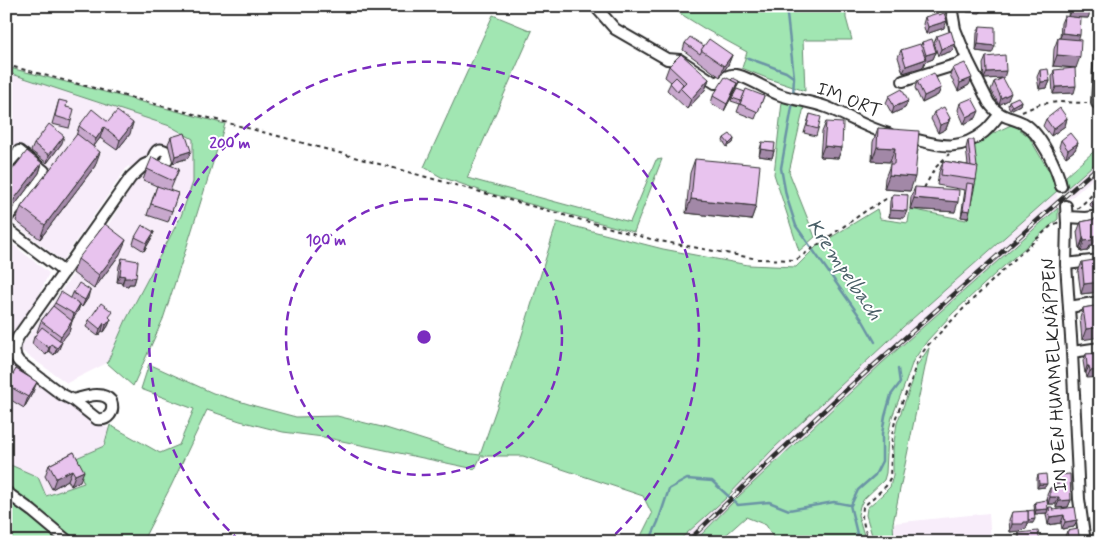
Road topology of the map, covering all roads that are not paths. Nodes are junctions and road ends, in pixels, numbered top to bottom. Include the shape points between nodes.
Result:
1 (595, 6) edge
2 (951, 6) edge
3 (1100, 49) edge
4 (967, 59) junction
5 (903, 81) dead end
6 (1098, 103) edge
7 (1000, 114) junction
8 (153, 161) edge
9 (6, 166) edge
10 (1061, 186) dead end
11 (1100, 216) edge
12 (6, 219) edge
13 (6, 228) edge
14 (1100, 260) edge
15 (1066, 264) junction
16 (64, 272) junction
17 (1100, 302) edge
18 (1069, 306) junction
19 (1100, 348) edge
20 (1072, 352) junction
21 (73, 400) dead end
22 (6, 492) edge
23 (69, 542) edge
24 (1085, 542) edge

1 - 7 street, IM ORT via 615,29 667,59 680,60 715,83 732,74 737,75 779,94 823,106 884,132 955,146 984,132
2 - 4 street via 955,29
3 - 6 street
4 - 5 street
4 - 7 street via 989,103
7 - 10 street via 1024,123 1034,132 1048,153
8 - 16 street via 131,177
9 - 12 street via 19,151 44,171
11 - 15 street, IN DEN HUMMELKNÄPPEN via 1085,218 1066,211
13 - 16 street
14 - 15 street
15 - 18 street, IN DEN HUMMELKNÄPPEN
16 - 21 street via 18,337 14,351 19,362
17 - 18 street
18 - 20 street, IN DEN HUMMELKNÄPPEN
19 - 20 street
20 - 24 street, IN DEN HUMMELKNÄPPEN via 1079,499
22 - 23 street

